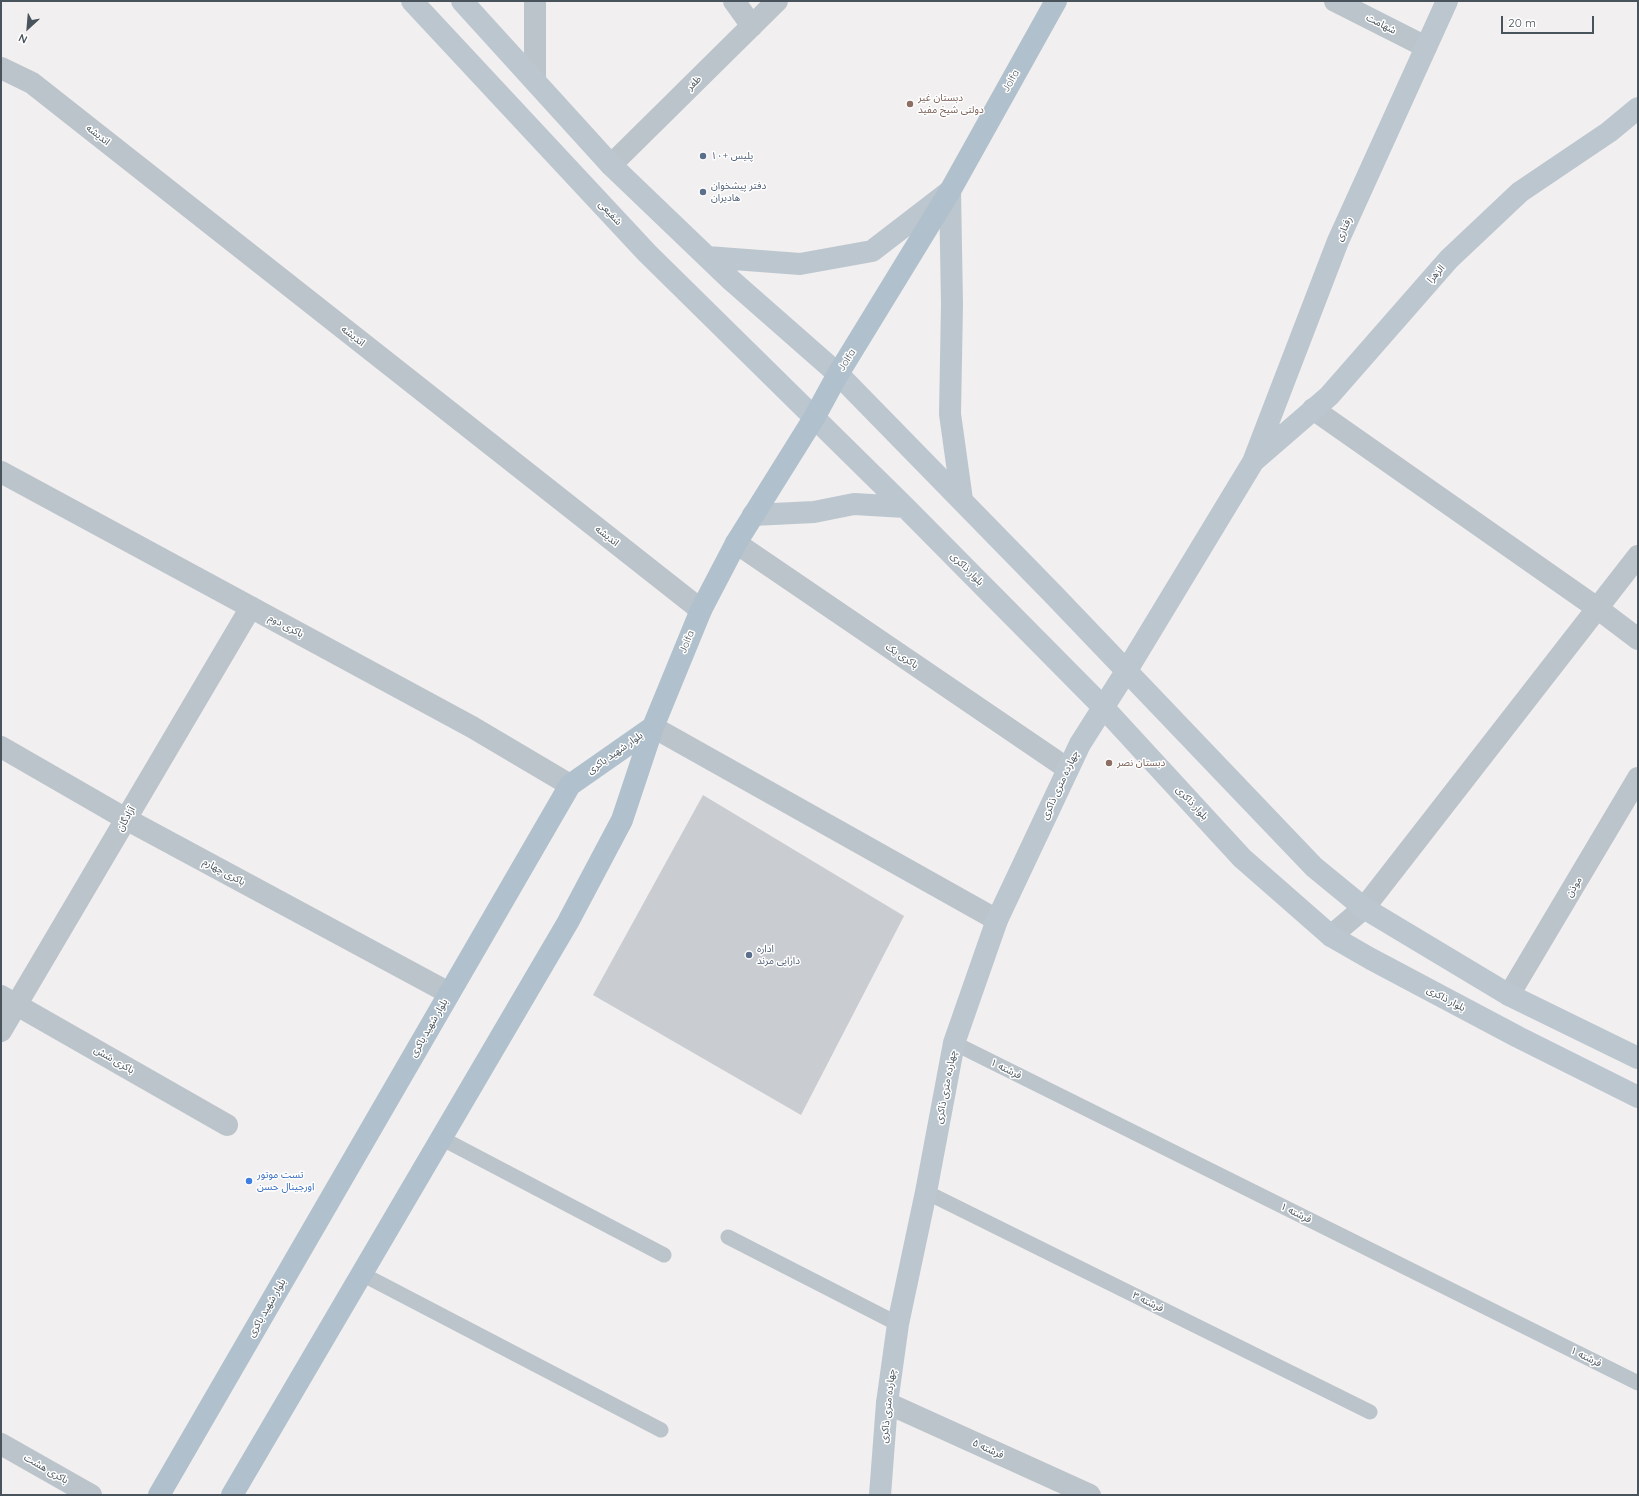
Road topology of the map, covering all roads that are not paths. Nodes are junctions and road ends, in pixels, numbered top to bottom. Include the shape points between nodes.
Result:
1 (412, 1) edge
2 (462, 1) edge
3 (535, 1) edge
4 (734, 1) edge
5 (777, 1) edge
6 (1056, 1) edge
7 (1335, 1) edge
8 (1447, 1) edge
9 (752, 26) junction
10 (1426, 47) junction
11 (1, 68) edge
12 (535, 81) junction
13 (1638, 108) edge
14 (611, 165) junction
15 (950, 191) junction
16 (707, 257) junction
17 (838, 374) junction
18 (1313, 409) junction
19 (814, 418) junction
20 (1253, 462) junction
21 (1, 472) edge
22 (962, 500) junction
23 (905, 506) junction
24 (753, 515) junction
25 (736, 543) junction
26 (1638, 556) edge
27 (251, 607) junction
28 (1597, 608) junction
29 (700, 610) junction
30 (1638, 639) edge
31 (1126, 670) junction
32 (1103, 707) junction
33 (653, 727) junction
34 (1, 747) edge
35 (1068, 769) junction
36 (1638, 778) edge
37 (570, 785) junction
38 (126, 819) junction
39 (1364, 908) junction
40 (997, 920) junction
41 (1331, 936) junction
42 (449, 993) junction
43 (1509, 995) junction
44 (9, 1000) edge
45 (1, 1031) edge
46 (954, 1043) junction
47 (1638, 1058) edge
48 (1638, 1097) edge
49 (227, 1125) dead end
50 (441, 1138) junction
51 (926, 1192) junction
52 (728, 1237) dead end
53 (664, 1255) dead end
54 (362, 1274) junction
55 (898, 1324) junction
56 (1638, 1383) edge
57 (887, 1403) junction
58 (1370, 1412) dead end
59 (660, 1430) dead end
60 (1, 1444) edge
61 (91, 1495) edge
62 (159, 1495) edge
63 (232, 1495) edge
64 (880, 1495) edge
65 (1090, 1495) edge

1 - 19 street, شفیعی via 647,253
2 - 12 street
3 - 12 street
4 - 9 street
5 - 9 street, ظفر
6 - 15 main road, Jolfa
7 - 10 street, شهامت
8 - 10 street, رفتاری
9 - 14 street, ظفر
10 - 20 street, رفتاری via 1338,241
11 - 29 street, اندیشه via 32,83
12 - 14 street
13 - 18 street, الزهرا via 1609,132 1520,192 1449,259 1329,396
14 - 16 street
15 - 16 street via 872,251 800,264
15 - 17 main road, Jolfa
15 - 22 street via 950,414
16 - 17 street
17 - 19 main road, Jolfa
17 - 22 street
18 - 20 street, الزهرا
18 - 28 street
19 - 23 street, بلوار ذاکری
19 - 24 main road, Jolfa
20 - 31 street, چهارده متری ذاکری
21 - 27 street, باکری دوم
22 - 31 street
23 - 24 street via 854,504 814,512
23 - 32 street, بلوار ذاکری
24 - 25 main road, Jolfa
25 - 29 main road, Jolfa
25 - 35 street, باکری یک
26 - 28 street
27 - 37 street, باکری دوم via 472,727
27 - 38 street, آزادگان
28 - 30 street
28 - 39 street
29 - 33 main road, Jolfa
31 - 32 street, چهارده متری ذاکری
31 - 39 street via 1314,867
32 - 35 street, چهارده متری ذاکری
32 - 41 street, بلوار ذاکری via 1242,858
33 - 37 main road, بلوار شهید باکری
33 - 40 street
33 - 50 main road, بلوار شهید باکری via 622,820 568,922
34 - 38 street, باکری چهارم
35 - 40 street, چهارده متری ذاکری
36 - 43 street, موذن
37 - 42 main road, بلوار شهید باکری
38 - 42 street, باکری چهارم
38 - 44 street, آزادگان
39 - 41 street
39 - 43 street
40 - 46 street, چهارده متری ذاکری
41 - 48 street, بلوار ذاکری via 1518,1038
42 - 62 main road, بلوار شهید باکری
43 - 47 street
44 - 45 street, آزادگان
44 - 49 street, باکری شش
46 - 51 street, چهارده متری ذاکری
46 - 56 lane, فرشته ۱
50 - 53 lane
50 - 54 main road, بلوار شهید باکری
51 - 55 street, چهارده متری ذاکری
51 - 58 lane, فرشته ۳
52 - 55 lane
54 - 59 lane
54 - 63 main road, بلوار شهید باکری
55 - 57 street, چهارده متری ذاکری
57 - 64 street, چهارده متری ذاکری
57 - 65 street, فرشته ۵
60 - 61 street, باکری هشت

